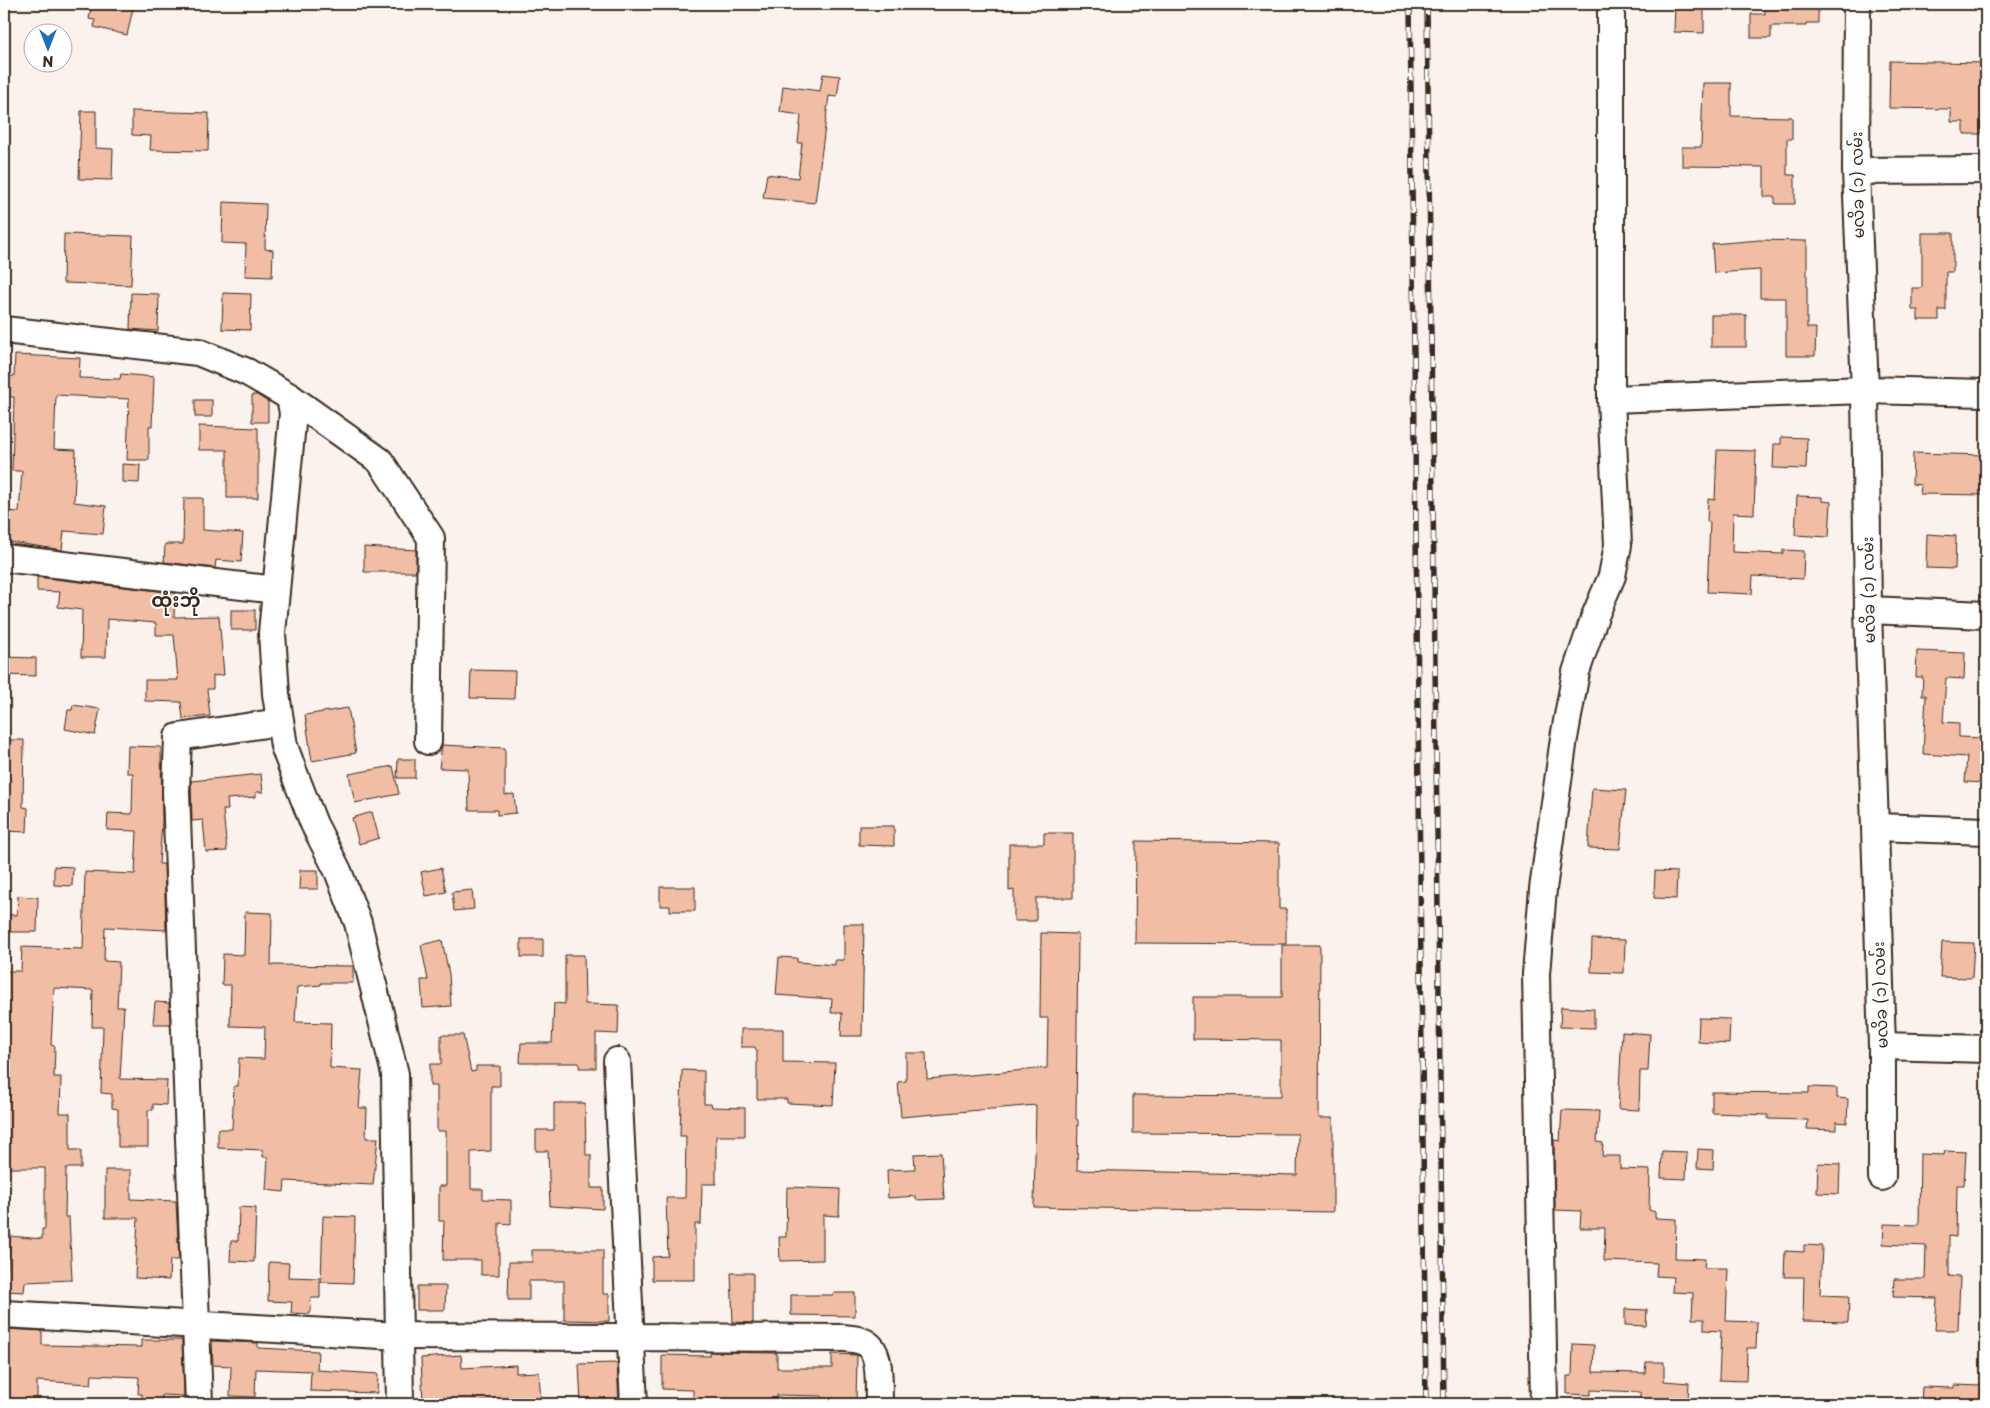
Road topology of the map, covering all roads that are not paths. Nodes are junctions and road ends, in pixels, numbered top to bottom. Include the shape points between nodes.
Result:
1 (1611, 4) edge
2 (1857, 4) edge
3 (1986, 170) edge
4 (1856, 171) junction
5 (4, 330) edge
6 (1865, 390) junction
7 (1986, 394) edge
8 (290, 396) junction
9 (1611, 399) junction
10 (4, 558) edge
11 (276, 590) junction
12 (1868, 610) junction
13 (1986, 615) edge
14 (280, 722) junction
15 (428, 741) dead end
16 (1876, 827) junction
17 (1986, 832) edge
18 (1882, 1046) junction
19 (1986, 1049) edge
20 (617, 1061) dead end
21 (1882, 1177) dead end
22 (4, 1314) edge
23 (198, 1325) junction
24 (399, 1336) junction
25 (632, 1336) junction
26 (199, 1404) edge
27 (400, 1404) edge
28 (634, 1404) edge
29 (879, 1404) edge
30 (1544, 1404) edge

1 - 9 street
2 - 4 street, မလိခ (၁) လမ်း
3 - 4 street
4 - 6 street, မလိခ (၁) လမ်း
5 - 8 street via 198,352 247,372
6 - 7 street
6 - 9 street
6 - 12 street, မလိခ (၁) လမ်း
8 - 11 street via 293,413
8 - 15 street via 380,461 431,538
9 - 30 street via 1618,545 1612,576 1576,672 1543,889 1536,974
10 - 11 street
11 - 14 street via 272,633
12 - 13 street
12 - 16 street, မလိခ (၁) လမ်း
14 - 23 street via 178,738 176,792
14 - 24 street via 294,773 358,923 395,1074
16 - 17 street
16 - 18 street, မလိခ (၁) လမ်း
18 - 19 street
18 - 21 street, မလိခ (၁) လမ်း
20 - 25 street
22 - 23 street
23 - 24 street
23 - 26 street
24 - 25 street
24 - 27 street
25 - 28 street
25 - 29 street via 844,1338 864,1342 873,1348 877,1363

